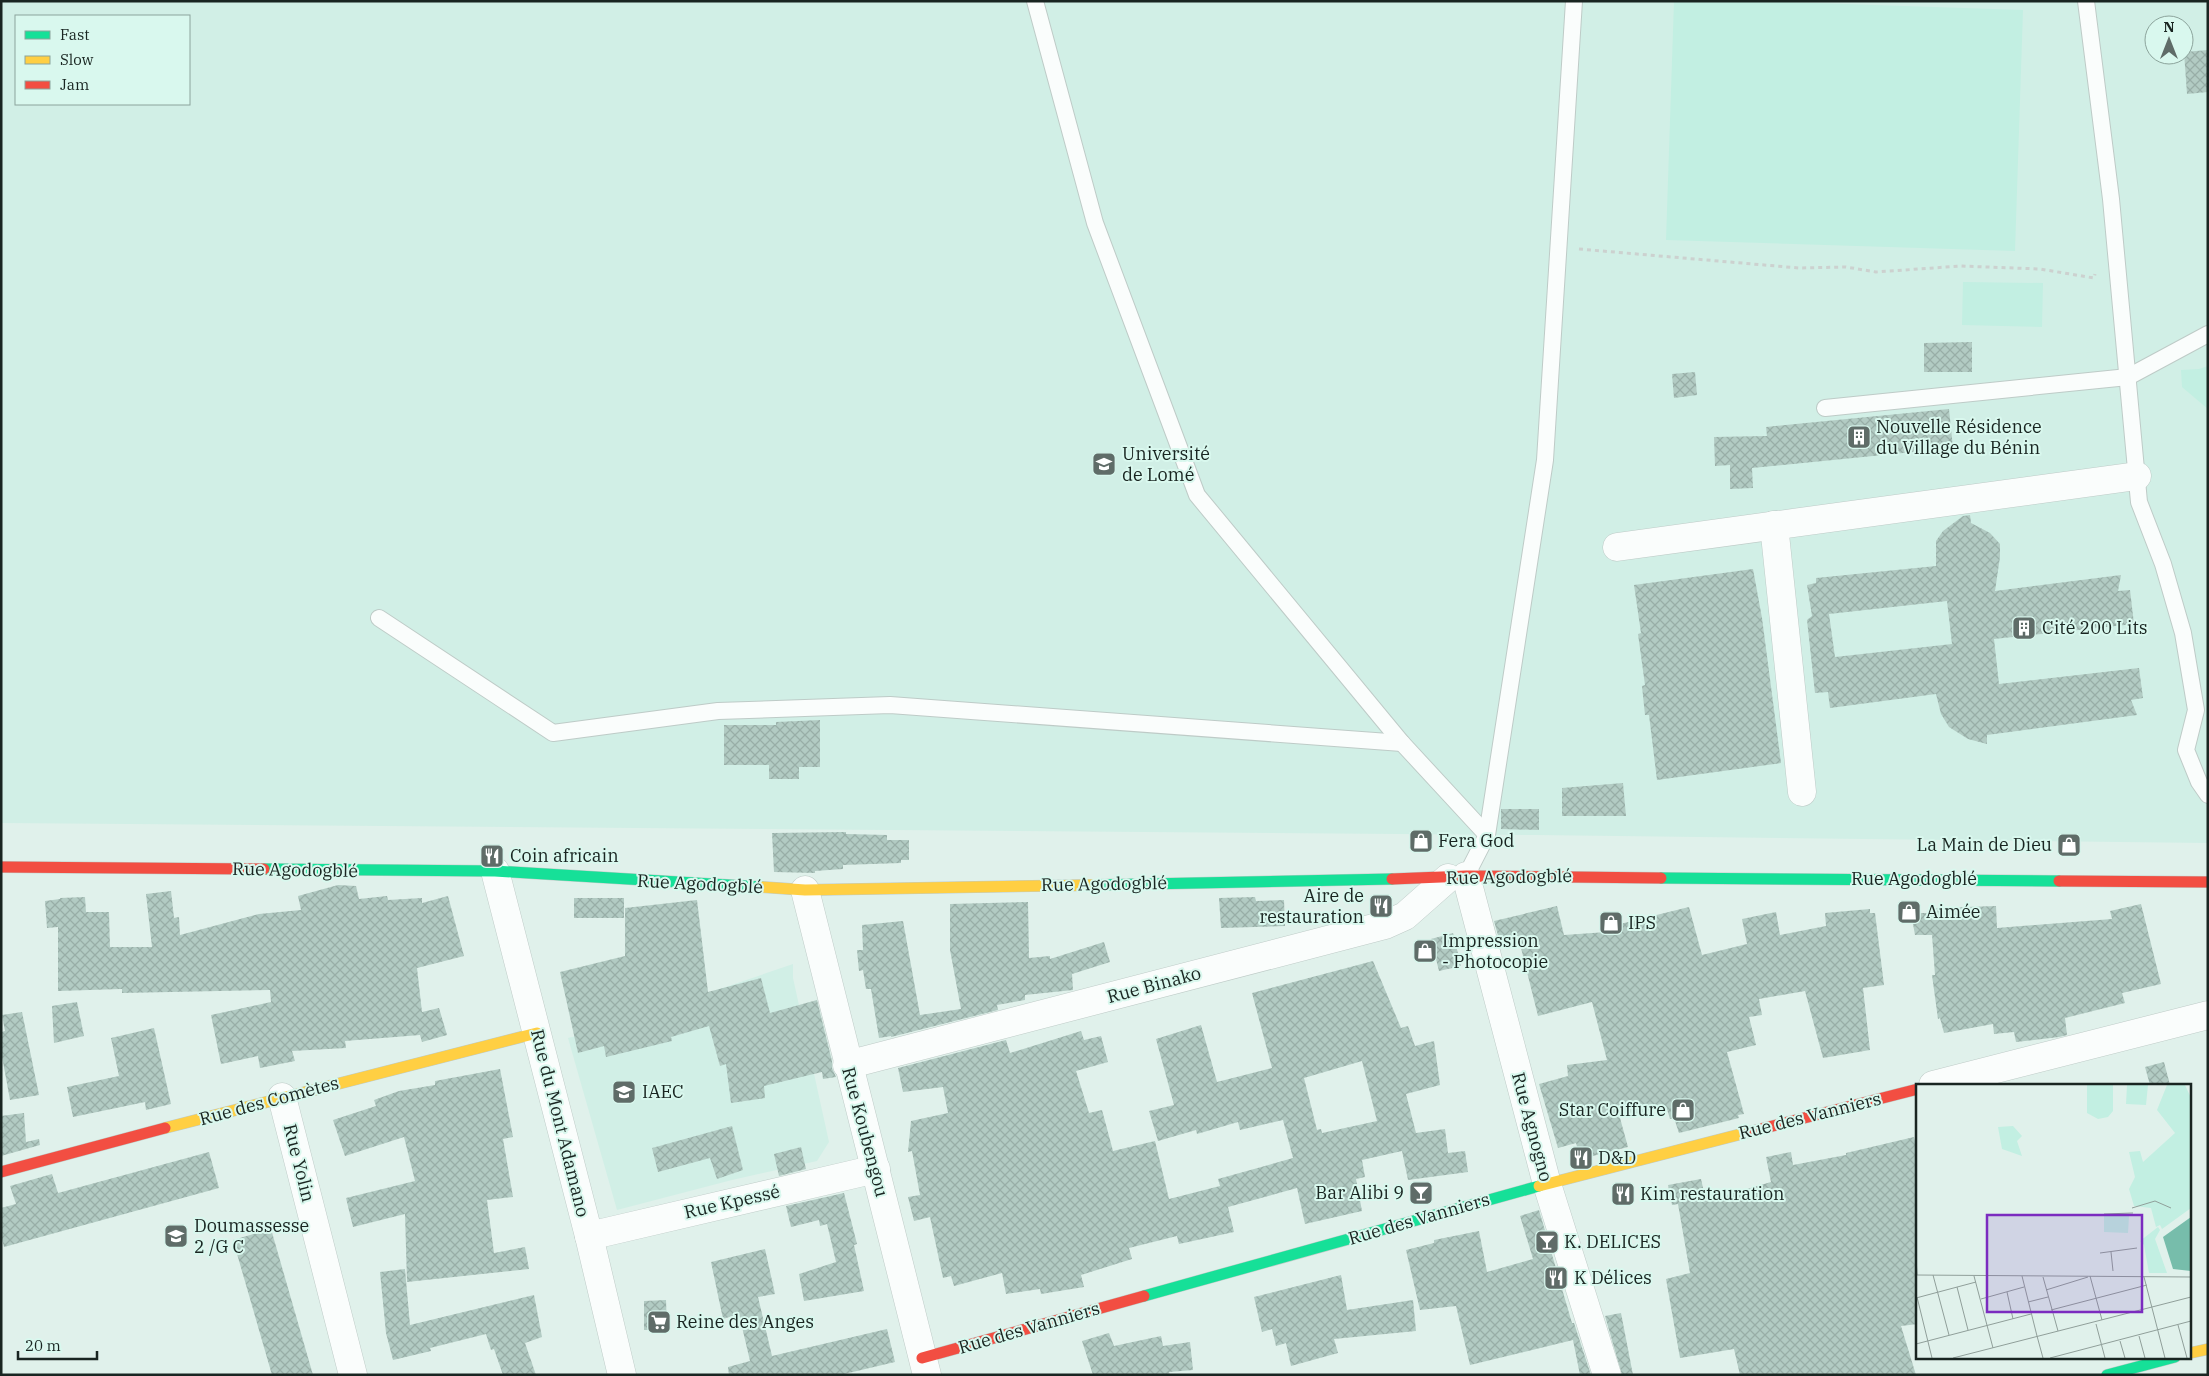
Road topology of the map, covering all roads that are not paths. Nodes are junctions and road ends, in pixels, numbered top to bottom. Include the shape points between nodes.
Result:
1 (1035, 1) edge
2 (1574, 1) edge
3 (2086, 1) edge
4 (2208, 334) edge
5 (2128, 377) junction
6 (1824, 408) dead end
7 (2137, 476) junction
8 (1774, 525) junction
9 (1617, 547) dead end
10 (379, 618) dead end
11 (1402, 743) junction
12 (1802, 792) dead end
13 (2208, 795) edge
14 (1487, 835) junction
15 (1, 867) edge
16 (495, 871) junction
17 (1457, 877) junction
18 (2208, 882) edge
19 (805, 890) junction
20 (2208, 1014) edge
21 (537, 1033) junction
22 (847, 1065) junction
23 (1937, 1084) edge
24 (1916, 1090) edge
25 (282, 1096) junction
26 (876, 1169) junction
27 (1, 1172) edge
28 (1547, 1184) junction
29 (589, 1236) junction
30 (2208, 1349) edge
31 (2192, 1353) edge
32 (2171, 1358) edge
33 (924, 1366) edge
34 (353, 1375) edge
35 (622, 1375) edge
36 (1607, 1375) edge
37 (2107, 1375) edge

1 - 11 lane via 1095,223 1197,495
2 - 14 lane via 1546,460
3 - 5 lane via 2111,199
4 - 5 lane
5 - 6 lane
5 - 7 lane
7 - 8 street
7 - 13 lane via 2139,502 2163,564 2183,633 2196,710 2186,750 2198,782
8 - 9 street
8 - 12 street
10 - 11 lane via 553,733 718,711 890,705
11 - 14 lane
14 - 17 lane
15 - 16 street, Rue Agodogblé
16 - 19 street, Rue Agodogblé
16 - 21 street, Rue du Mont Adamano
17 - 18 street, Rue Agodogblé
17 - 19 street, Rue Agodogblé
17 - 22 street, Rue Binako via 1405,916 1385,926
17 - 28 street, Rue Agnogno
19 - 22 street, Rue Koubengou
20 - 23 street
21 - 25 street, Rue des Comètes
21 - 29 street, Rue du Mont Adamano
22 - 26 street, Rue Koubengou
24 - 28 street, Rue des Vanniers
25 - 27 street, Rue des Comètes
25 - 34 street, Rue Yolin
26 - 29 street, Rue Kpessé
26 - 33 street, Rue Koubengou
28 - 33 street, Rue des Vanniers
28 - 36 street, Rue Agnogno
29 - 35 street, Rue du Mont Adamano
30 - 31 street
32 - 37 street

